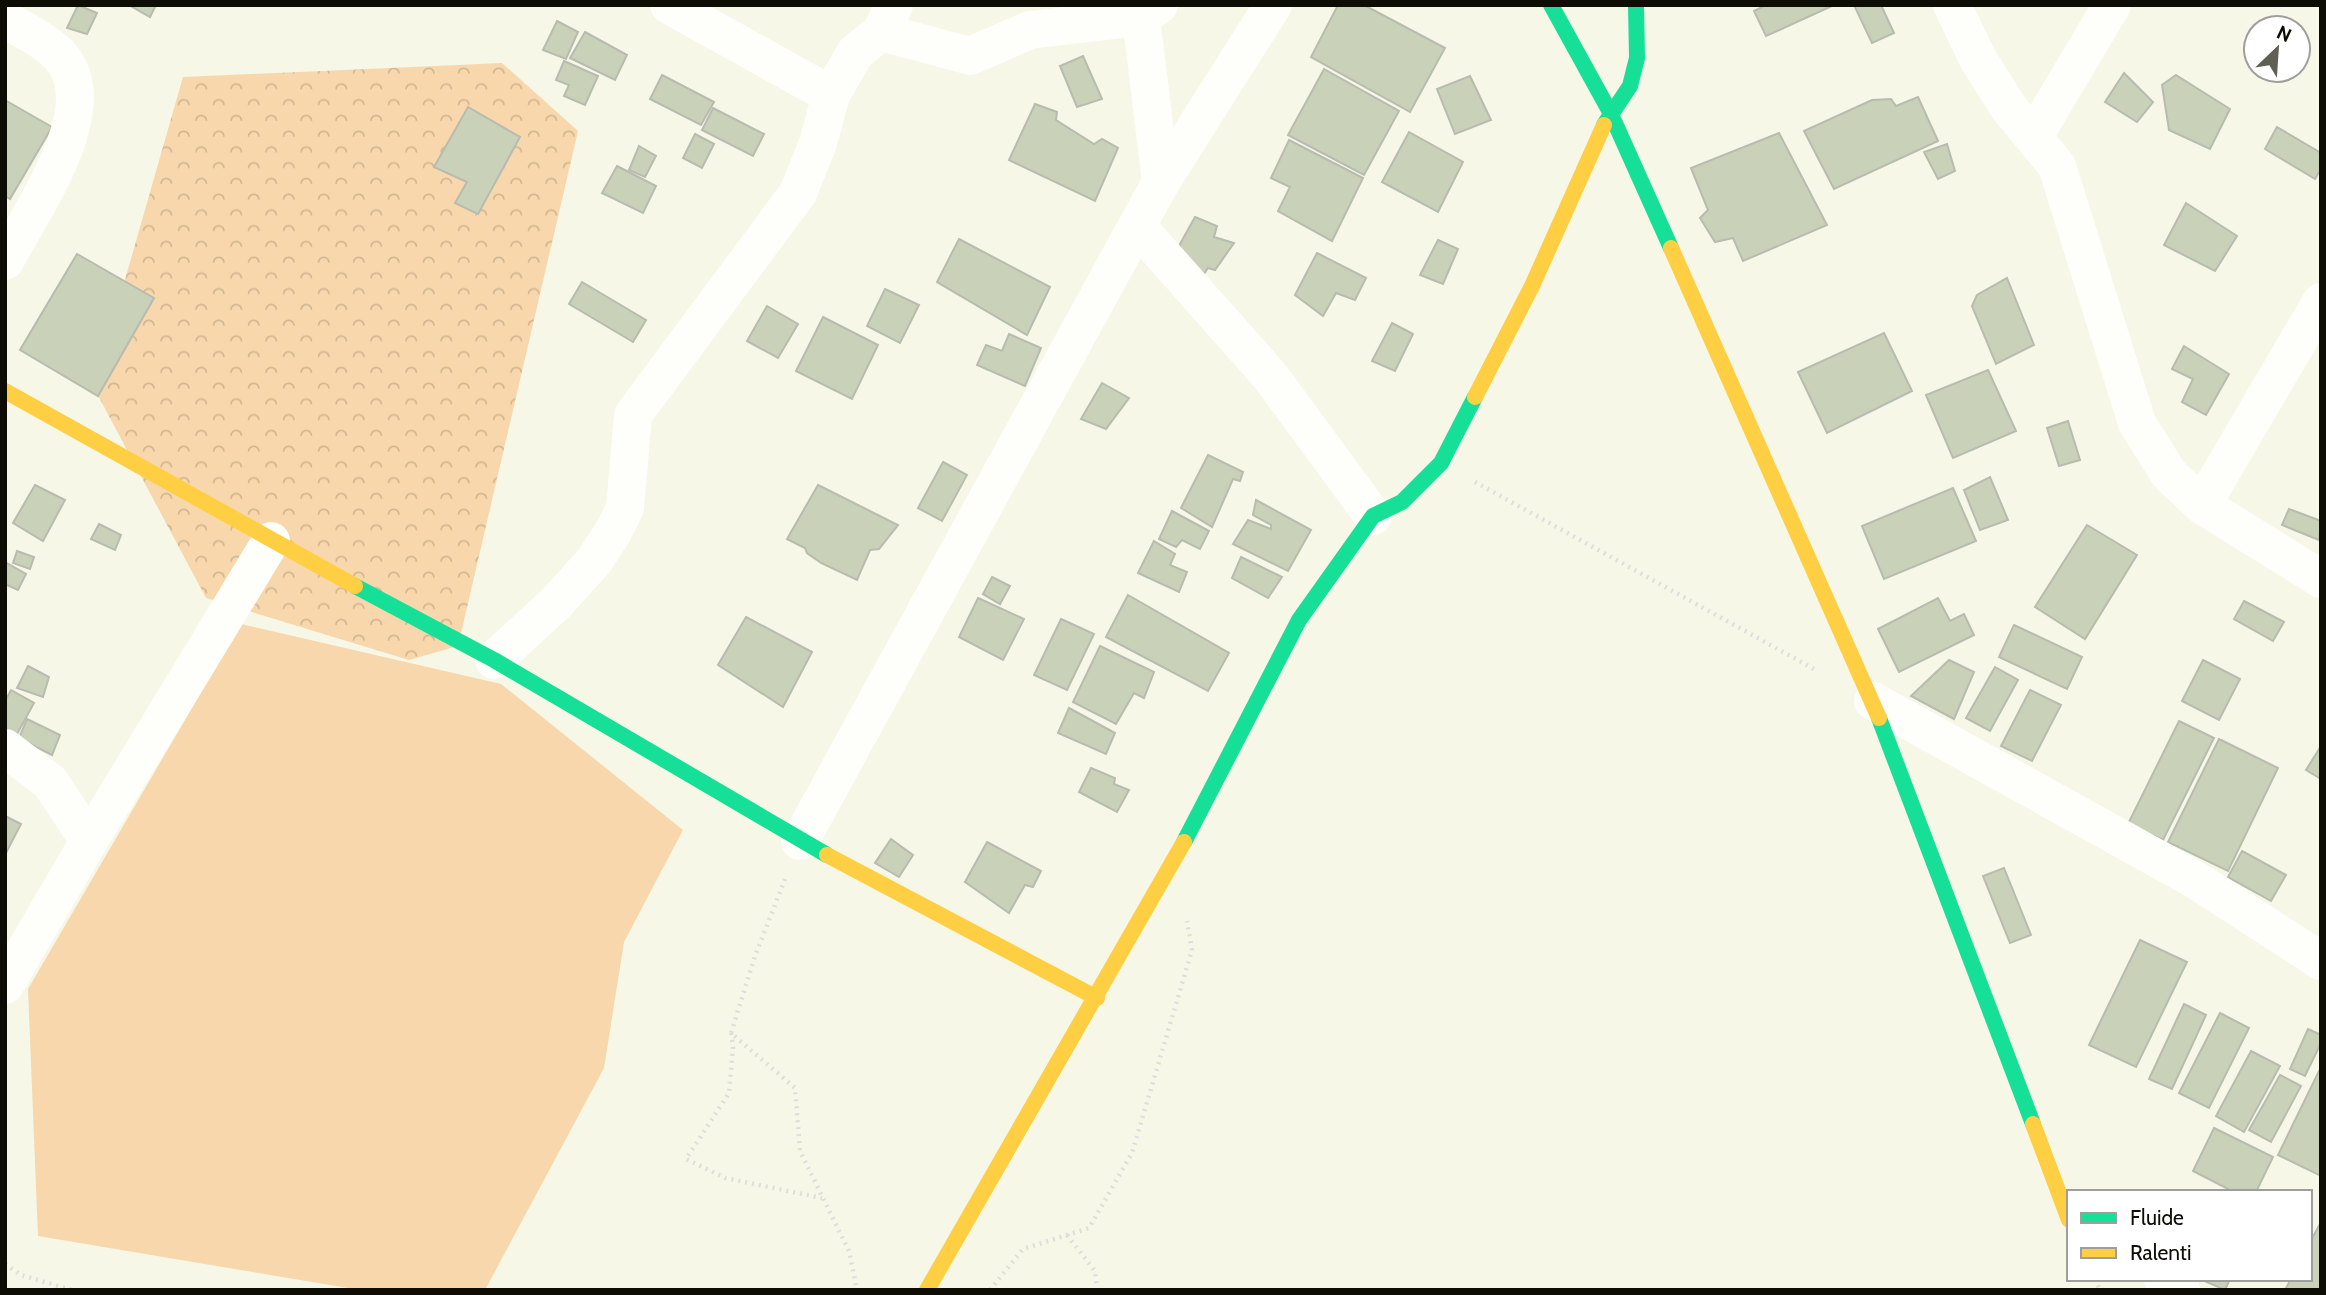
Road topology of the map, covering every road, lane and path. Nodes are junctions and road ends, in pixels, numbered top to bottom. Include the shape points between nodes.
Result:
1 (669, 5) edge
2 (1273, 5) edge
3 (1551, 5) edge
4 (1636, 5) edge
5 (1952, 5) edge
6 (2112, 5) edge
7 (1143, 9) edge
8 (888, 19) edge
9 (5, 20) edge
10 (831, 95) junction
11 (1610, 112) junction
12 (2034, 136) junction
13 (1161, 182) junction
14 (1137, 226) junction
15 (5, 261) edge
16 (2321, 302) edge
17 (5, 391) edge
18 (1441, 463) junction
19 (2202, 505) junction
20 (1373, 516) junction
21 (271, 541) junction
22 (2321, 579) edge
23 (494, 660) junction
24 (1873, 701) junction
25 (5, 748) edge
26 (89, 841) junction
27 (800, 841) junction
28 (1175, 859) junction
29 (2316, 948) edge
30 (5, 985) edge
31 (1097, 998) junction
32 (731, 1033) junction
33 (823, 1198) junction
34 (2067, 1215) edge
35 (1067, 1235) junction
36 (5, 1264) edge
37 (72, 1290) edge
38 (858, 1290) edge
39 (928, 1290) edge
40 (990, 1290) edge
41 (1097, 1290) edge

1 - 10 street
2 - 13 street
3 - 11 street
4 - 11 street via 1634,74
5 - 12 street via 1978,59 2009,108
6 - 12 street
7 - 8 street via 1030,30 970,56
7 - 13 street
8 - 10 street via 855,53
9 - 15 street via 61,56 77,91 64,149
10 - 23 street via 798,193 633,415 625,508 613,532 556,603
11 - 18 street via 1532,286
11 - 24 street
12 - 19 street via 2057,166 2137,423 2169,474
13 - 14 street
14 - 20 street via 1270,376
14 - 27 street
16 - 19 street
17 - 21 street
18 - 20 street via 1402,502
18 - 24 path
19 - 22 street
20 - 28 street via 1299,620
21 - 23 street
21 - 26 street
23 - 27 street
24 - 29 street
24 - 34 street
25 - 26 street via 50,782
26 - 30 street
27 - 31 street
27 - 32 path
28 - 31 street
28 - 35 path via 1192,950 1132,1153 1089,1228
31 - 39 street
32 - 33 path via 795,1088 800,1151
32 - 33 path via 729,1093 686,1159 726,1178
33 - 38 path via 849,1251
35 - 40 path via 1023,1249
35 - 41 path via 1095,1271
36 - 37 path via 21,1275

